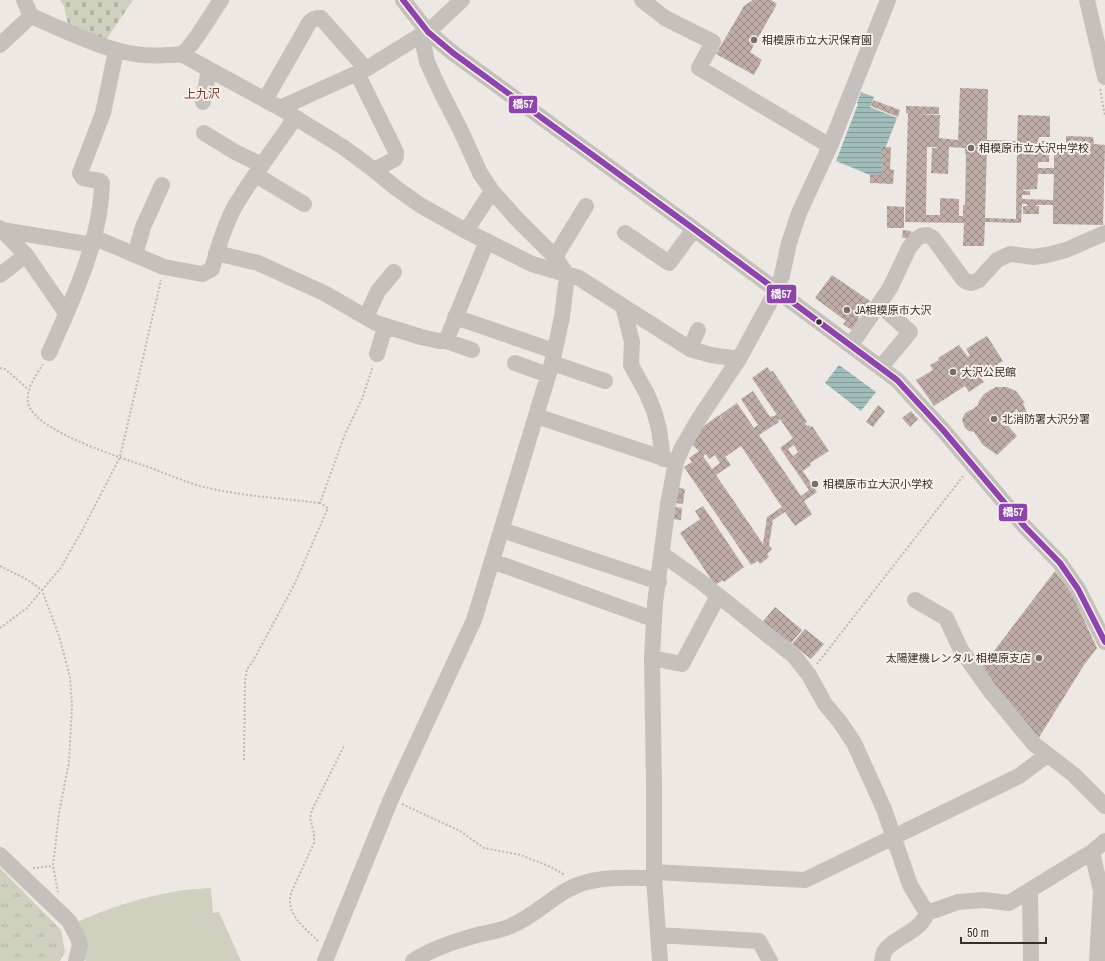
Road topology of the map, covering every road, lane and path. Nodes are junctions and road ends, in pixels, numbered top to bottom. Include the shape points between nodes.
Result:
1 (24, 0) edge
2 (221, 0) edge
3 (403, 0) edge
4 (462, 0) edge
5 (642, 0) edge
6 (888, 0) edge
7 (1087, 0) edge
8 (31, 16) junction
9 (428, 32) junction
10 (0, 46) edge
11 (116, 51) junction
12 (181, 54) junction
13 (209, 70) junction
14 (361, 71) junction
15 (1105, 77) edge
16 (265, 100) junction
17 (203, 102) dead end
18 (280, 108) junction
19 (295, 118) junction
20 (204, 133) dead end
21 (830, 146) junction
22 (259, 170) junction
23 (374, 170) junction
24 (162, 185) dead end
25 (492, 191) junction
26 (304, 204) dead end
27 (586, 206) dead end
28 (1, 229) edge
29 (694, 229) junction
30 (466, 231) junction
31 (1105, 232) edge
32 (625, 233) dead end
33 (94, 241) junction
34 (487, 241) junction
35 (216, 253) junction
36 (26, 255) junction
37 (135, 255) junction
38 (555, 257) junction
39 (164, 267) junction
40 (394, 272) dead end
41 (0, 275) edge
42 (567, 275) junction
43 (776, 291) junction
44 (879, 304) junction
45 (623, 306) junction
46 (66, 313) junction
47 (366, 317) junction
48 (455, 317) junction
49 (386, 327) junction
50 (698, 330) dead end
51 (446, 341) junction
52 (851, 345) junction
53 (690, 349) junction
54 (472, 350) dead end
55 (49, 353) joint
56 (377, 354) joint
57 (739, 359) junction
58 (515, 363) dead end
59 (551, 363) junction
60 (881, 367) junction
61 (0, 368) edge
62 (605, 381) dead end
63 (28, 389) junction
64 (536, 416) junction
65 (120, 457) junction
66 (670, 461) junction
67 (972, 464) junction
68 (320, 503) junction
69 (502, 530) junction
70 (662, 554) junction
71 (492, 561) junction
72 (0, 566) edge
73 (659, 582) junction
74 (42, 590) junction
75 (718, 596) junction
76 (915, 600) dead end
77 (654, 619) junction
78 (0, 628) edge
79 (1105, 642) edge
80 (652, 658) junction
81 (809, 675) junction
82 (344, 746) dead end
83 (1046, 755) junction
84 (244, 760) dead end
85 (391, 799) junction
86 (1105, 807) edge
87 (894, 837) junction
88 (1105, 841) edge
89 (1092, 852) junction
90 (0, 855) edge
91 (53, 866) dead end
92 (654, 875) junction
93 (580, 884) junction
94 (1030, 890) junction
95 (927, 913) junction
96 (658, 935) junction
97 (327, 957) edge
98 (76, 961) edge
99 (413, 961) edge
100 (660, 961) edge
101 (770, 961) edge
102 (882, 961) edge
103 (1031, 961) edge
104 (1097, 961) edge

1 - 8 street
2 - 12 street via 190,46
3 - 9 street
4 - 9 street
5 - 21 street via 665,18 713,42 699,68
6 - 21 street
7 - 15 street
8 - 10 street
8 - 11 street
9 - 14 street
9 - 25 street via 423,43 427,62 480,173
9 - 29 street via 482,75
11 - 12 street via 160,56
11 - 33 street via 103,113 80,173 83,178 102,183
12 - 13 street
13 - 16 street
13 - 17 street
14 - 16 street via 321,18 314,18
14 - 18 street
14 - 23 street via 396,152 395,159
16 - 18 street
18 - 19 street
19 - 22 street
19 - 23 street via 343,147
20 - 22 street
21 - 43 street via 799,213
22 - 26 street via 285,198
22 - 35 street via 234,209
23 - 30 street via 420,205
24 - 37 street via 159,205 143,228
25 - 30 street
25 - 38 street
27 - 38 street
28 - 33 street
28 - 36 street
29 - 32 street via 669,263 652,258
29 - 43 street
30 - 34 street
31 - 44 street via 1066,250 1047,255 1034,257 1010,254 997,260 979,280 971,283 963,279 933,238 921,236 909,248 890,288
33 - 37 street
33 - 46 street
34 - 42 street via 532,264
34 - 48 street
35 - 39 street via 212,269 202,274
35 - 47 street via 258,263 324,293
36 - 41 street
36 - 46 street
37 - 39 street
38 - 42 street
39 - 65 path
40 - 47 street via 378,291
42 - 45 street via 579,278
42 - 59 street via 562,316
43 - 52 street
43 - 57 street
44 - 52 street
44 - 60 street via 910,332
45 - 53 street
45 - 66 street via 632,342 631,365 654,411
46 - 55 street
47 - 49 street
48 - 51 street
48 - 59 street
49 - 51 street
49 - 56 street
50 - 53 street
51 - 54 street
52 - 60 street
53 - 57 street
55 - 63 path
56 - 68 path via 362,399 345,434
57 - 66 street via 682,448
58 - 59 street
59 - 62 street via 588,371
59 - 64 street
60 - 67 street via 898,380
61 - 63 path
63 - 65 path via 30,408 42,422 64,435
64 - 66 street
64 - 69 street
65 - 68 path via 199,486
65 - 74 path via 60,569
66 - 70 street via 669,498
67 - 79 street via 1070,576
67 - 81 path
68 - 84 path via 328,508 294,585 248,669 245,681
69 - 71 street
69 - 73 street
70 - 73 street
70 - 75 street
71 - 77 street
71 - 85 street via 474,620
72 - 74 path
73 - 77 street
74 - 78 path via 27,608
74 - 91 path via 59,636 70,677 72,706 69,762 59,813
75 - 80 street via 682,664
75 - 81 street via 794,656
76 - 83 street via 946,618 961,650 1034,744
77 - 80 street
80 - 92 street
81 - 87 street via 825,704 854,743
82 - 97 path via 312,810 310,818 314,842 291,893 290,902 297,919
83 - 86 street via 1074,775
83 - 87 street via 1019,776
85 - 93 path via 460,831 484,848 521,856 551,867
85 - 97 street
87 - 92 street via 805,880
87 - 95 street via 910,885
88 - 89 street
89 - 94 street
89 - 104 street via 1101,891
90 - 98 street via 69,921 80,945
92 - 93 street via 602,879
92 - 96 street
93 - 99 street via 510,926 431,951
94 - 95 street via 1009,903 984,900 958,902
94 - 103 street
95 - 102 street via 925,919 914,929 890,945 884,952
96 - 100 street
96 - 101 street via 759,940

